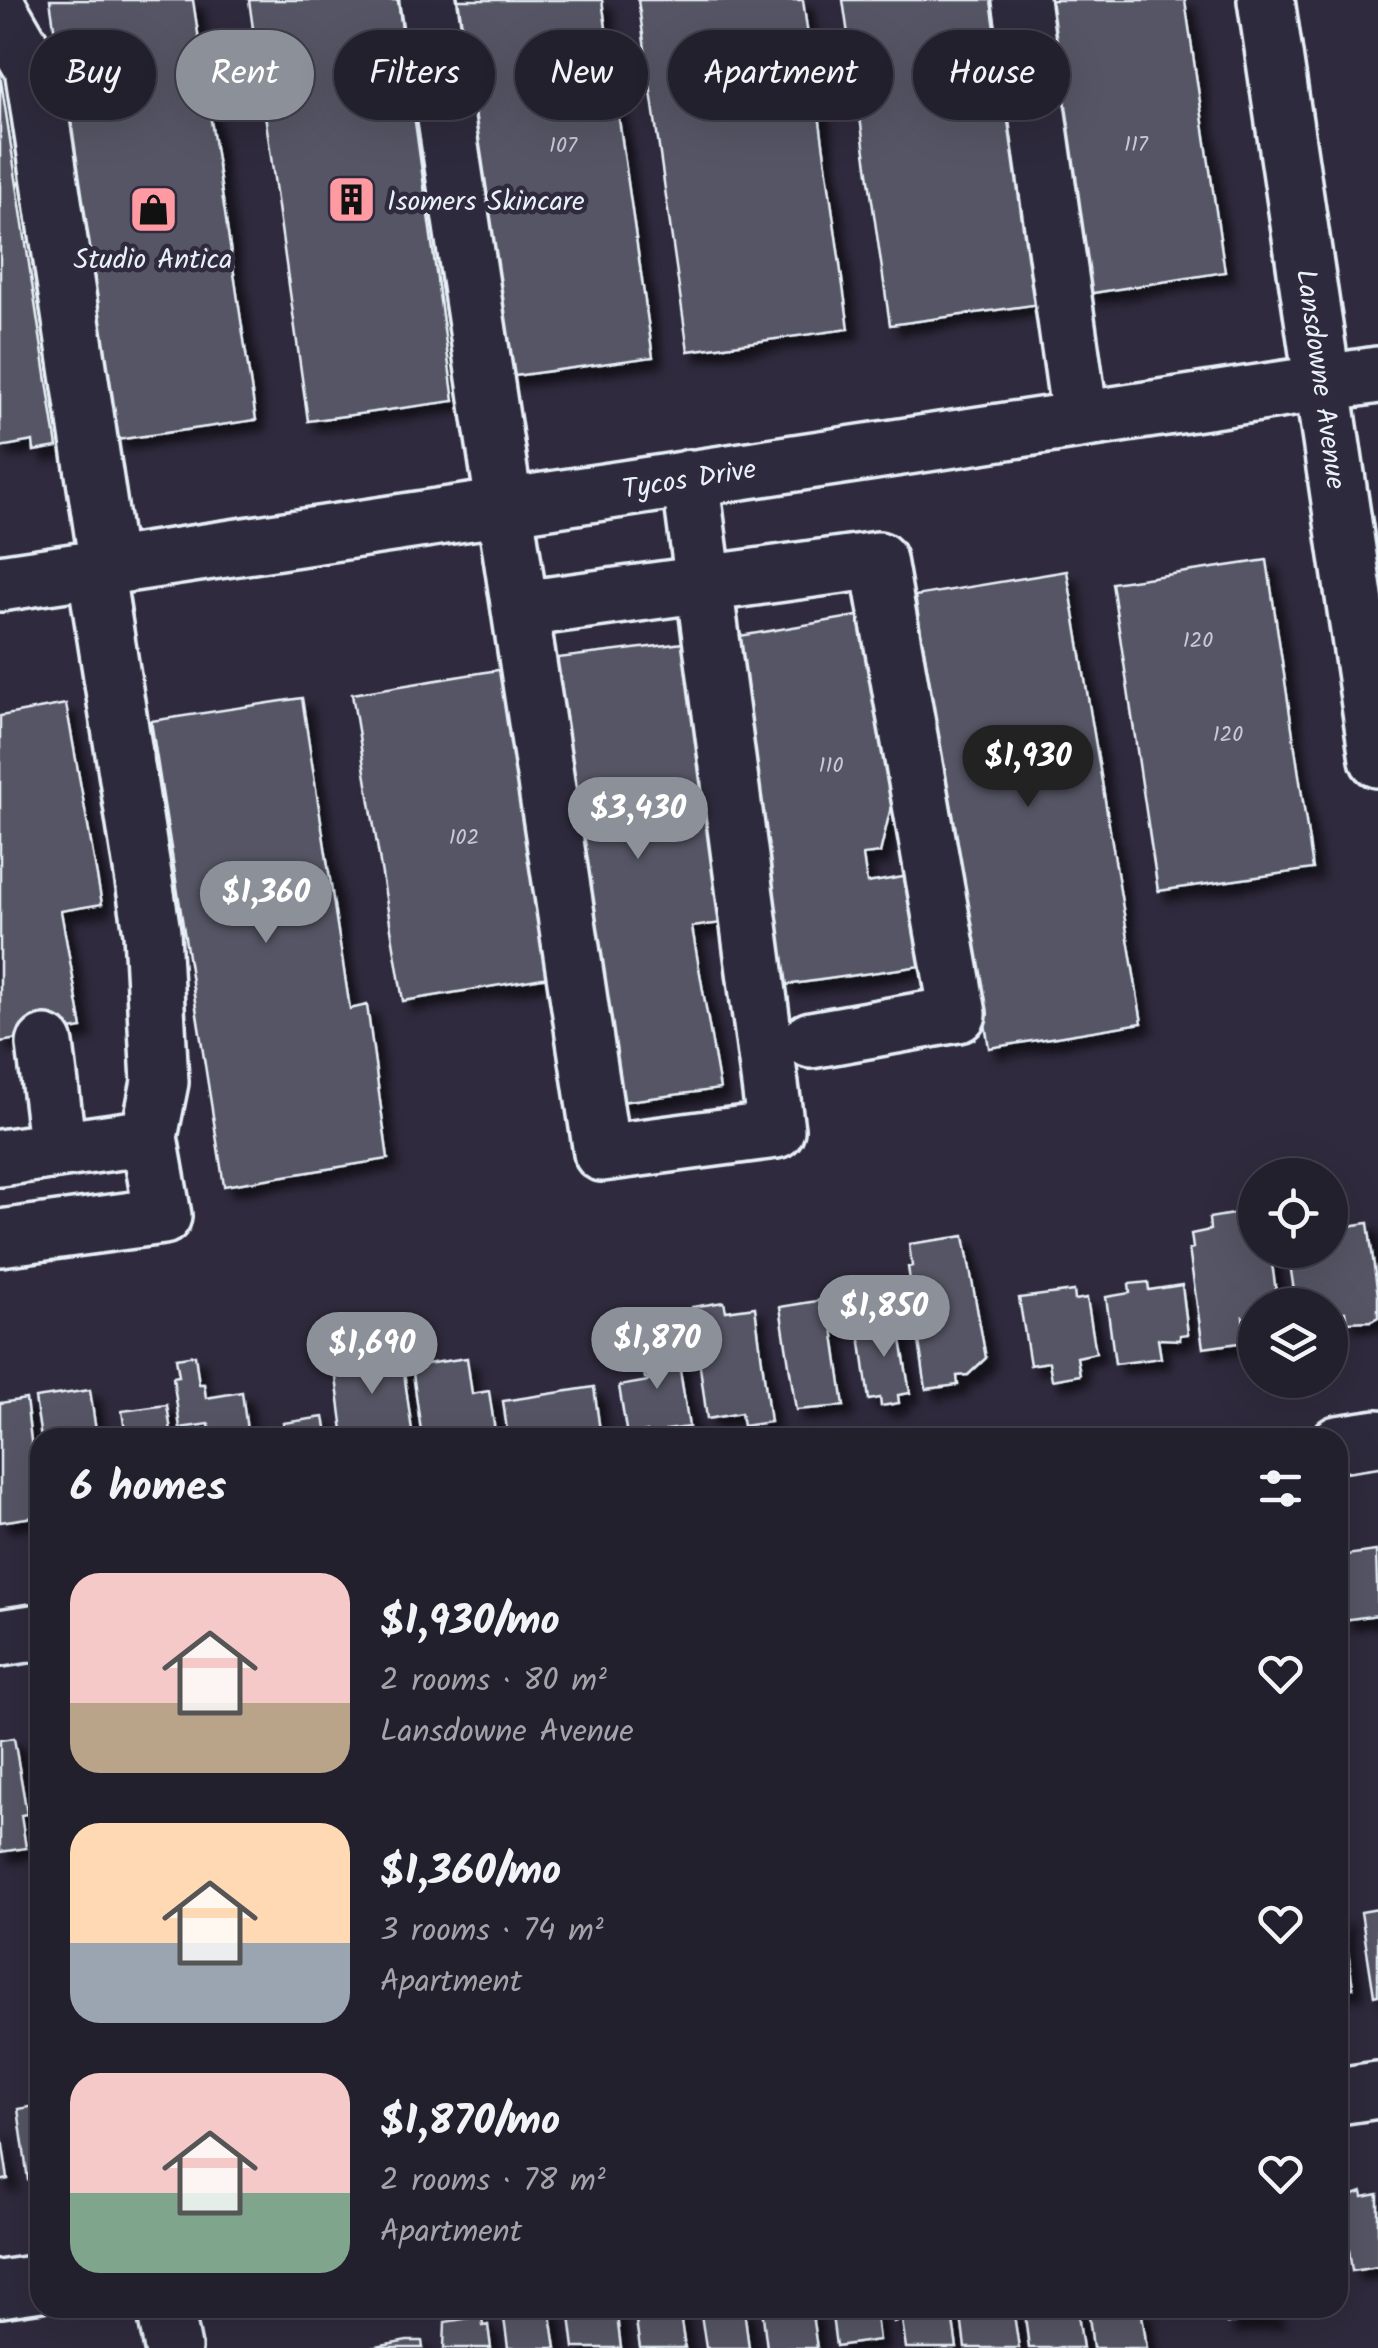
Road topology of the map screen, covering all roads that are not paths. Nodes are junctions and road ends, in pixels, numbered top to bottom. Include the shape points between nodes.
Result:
1 (428, 0) edge
2 (1021, 0) edge
3 (1266, 0) edge
4 (0, 12) edge
5 (1378, 374) edge
6 (1322, 382) junction
7 (1080, 418) junction
8 (690, 478) junction
9 (508, 505) junction
10 (101, 567) junction
11 (0, 583) edge
12 (704, 584) junction
13 (522, 609) junction
14 (1378, 759) edge
15 (811, 1040) dead end
16 (45, 1044) dead end
17 (150, 1137) junction
18 (58, 1150) junction
19 (0, 1158) edge
20 (0, 1238) edge
21 (1378, 1438) edge
22 (1348, 1442) edge
23 (30, 1634) edge
24 (0, 1638) edge
25 (1378, 2090) edge
26 (1348, 2094) edge
27 (30, 2284) edge
28 (0, 2288) edge
29 (167, 2318) edge
30 (173, 2348) edge

1 - 9 street
2 - 7 street
3 - 6 street, Lansdowne Avenue
4 - 10 street via 33,68
5 - 6 street, Tycos Drive
6 - 7 street, Tycos Drive
6 - 14 street, Lansdowne Avenue
7 - 8 street, Tycos Drive
8 - 9 street, Tycos Drive
8 - 12 street
9 - 10 street, Tycos Drive
9 - 13 street
10 - 11 street, Tycos Drive
10 - 17 street via 152,932 160,1082
12 - 13 street
12 - 13 street via 776,1130 757,1133 602,1153
12 - 15 street via 878,560 958,1014
16 - 18 street
17 - 18 street
17 - 20 street via 163,1216
18 - 19 street
21 - 22 street
23 - 24 street
25 - 26 street
27 - 28 street
29 - 30 street

